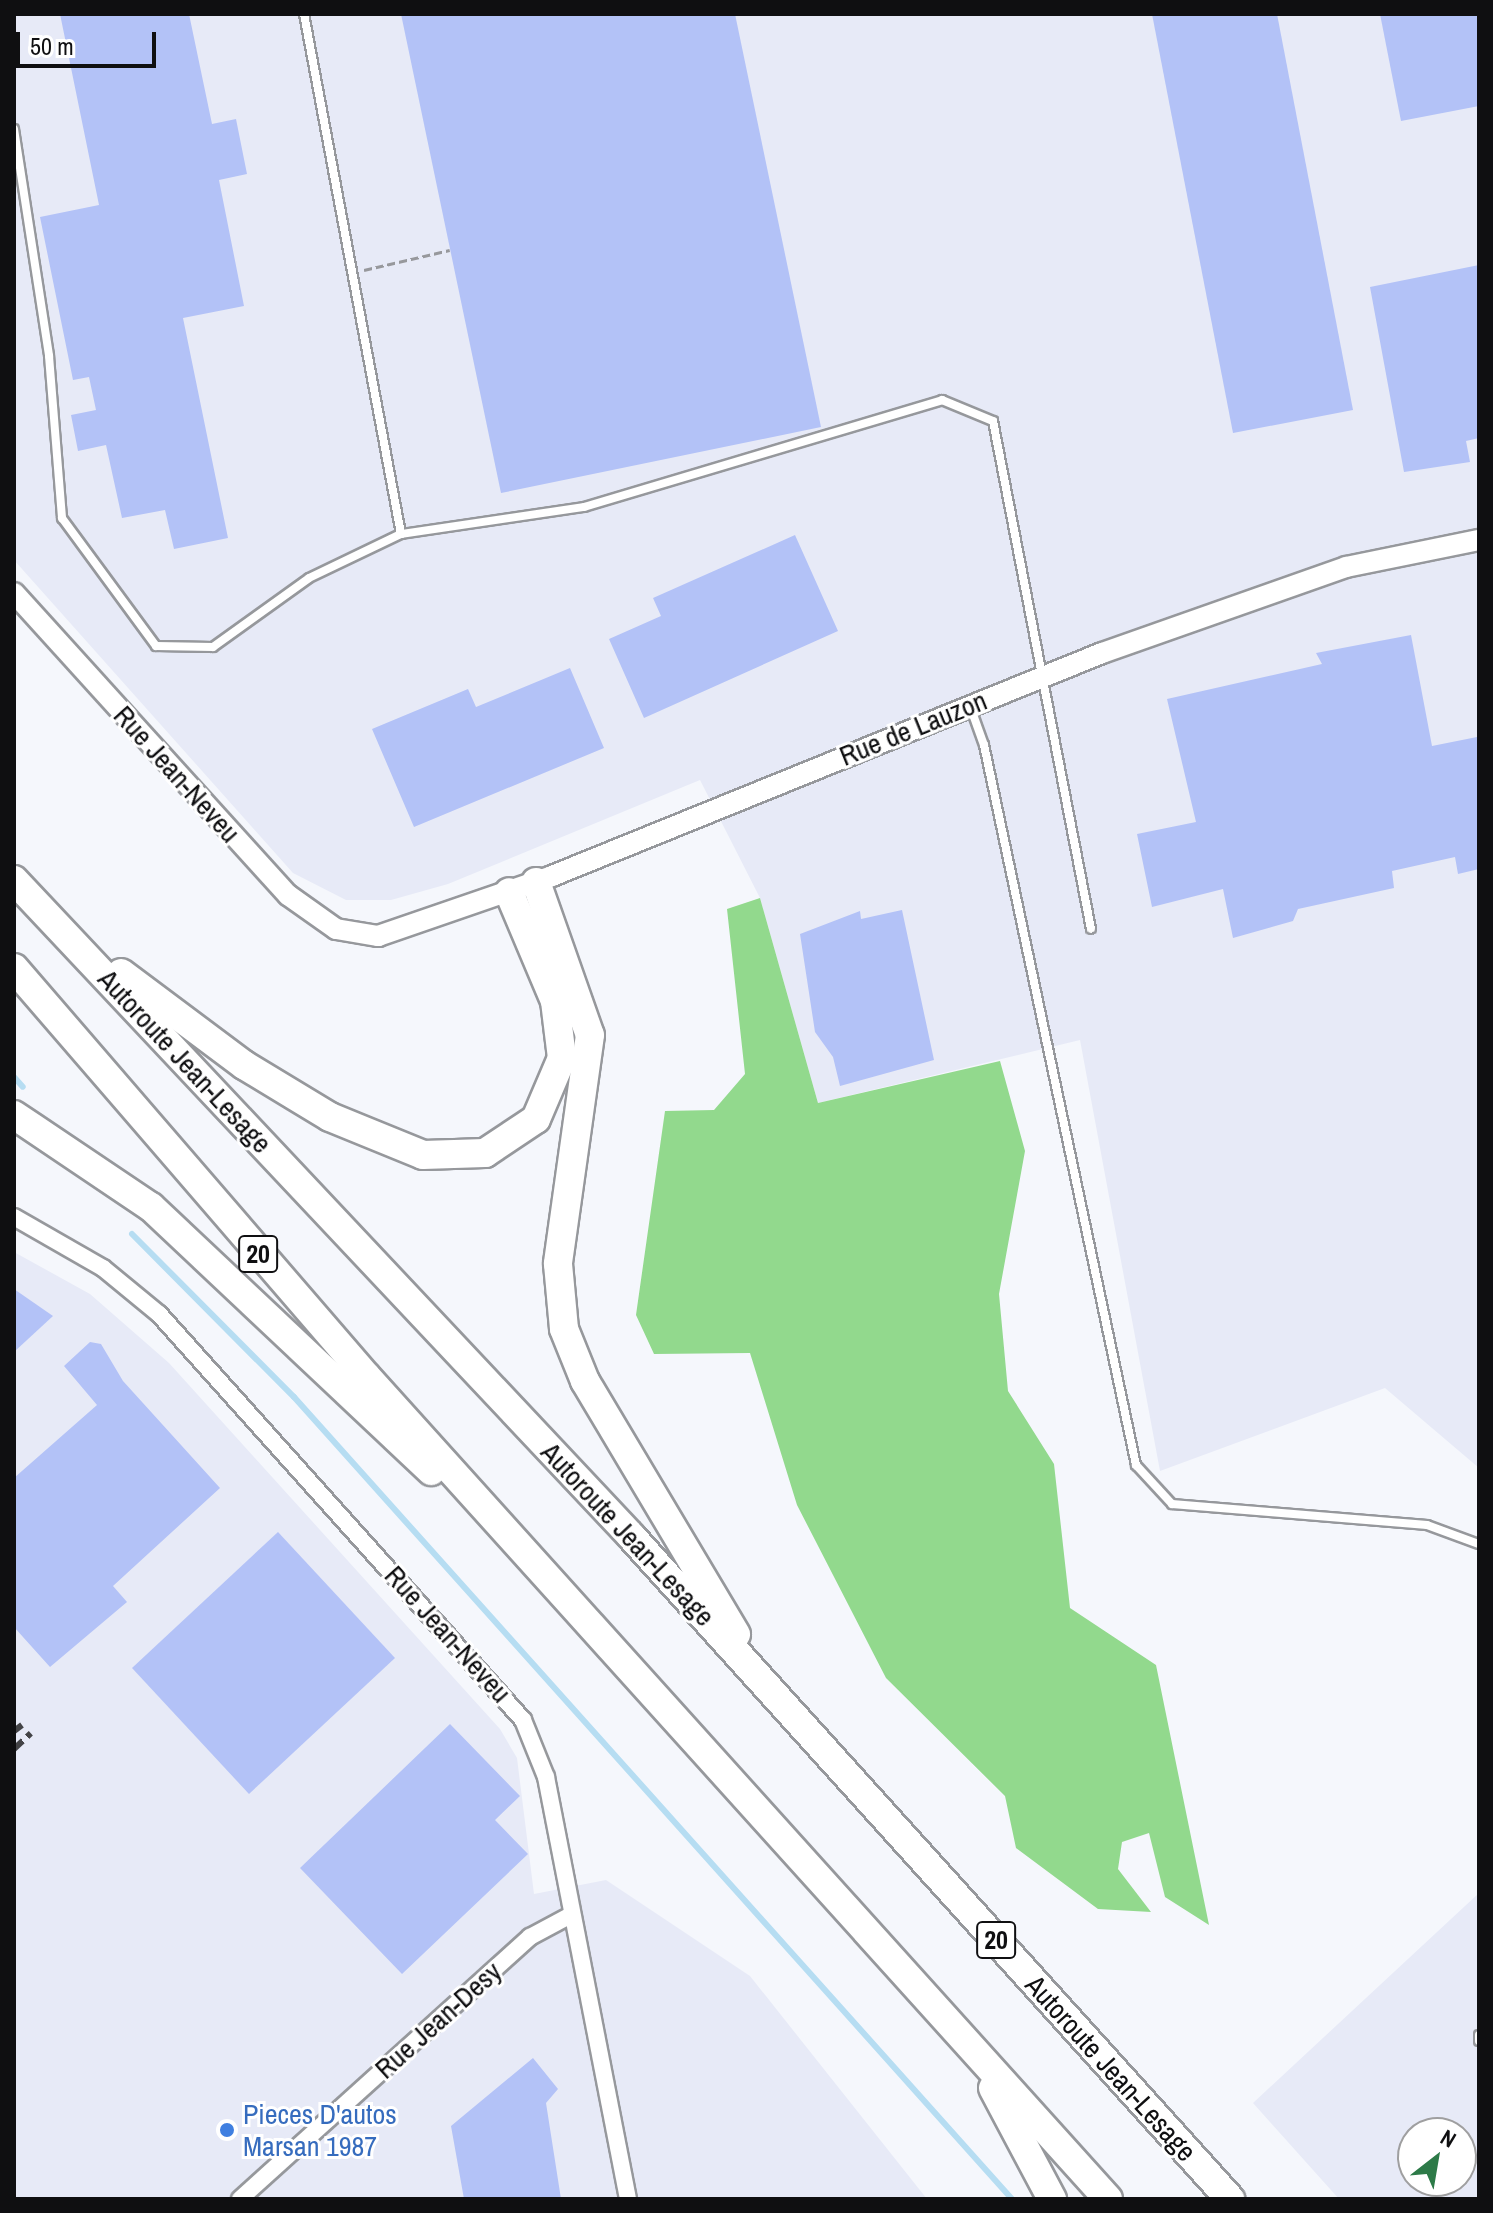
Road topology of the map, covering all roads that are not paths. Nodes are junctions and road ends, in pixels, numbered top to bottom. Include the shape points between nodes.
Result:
1 (304, 14) edge
2 (14, 129) edge
3 (401, 534) junction
4 (1479, 540) edge
5 (14, 593) edge
6 (1043, 675) junction
7 (969, 704) junction
8 (14, 880) edge
9 (536, 882) junction
10 (509, 892) junction
11 (55, 924) junction
12 (1091, 929) dead end
13 (355, 935) joint
14 (14, 968) edge
15 (14, 1115) edge
16 (14, 1217) edge
17 (509, 1535) junction
18 (1479, 1544) edge
19 (762, 1680) junction
20 (571, 1915) junction
21 (974, 2052) junction
22 (240, 2199) edge
23 (628, 2199) edge
24 (1052, 2199) edge
25 (1108, 2199) edge
26 (1230, 2199) edge

1 - 3 lane
2 - 3 lane via 49,356 62,518 156,646 213,647 309,578
3 - 6 lane via 584,507 942,400 993,421
4 - 6 street, Rue de Lauzon via 1346,567
5 - 13 street, Rue Jean-Neveu via 288,895 316,919
6 - 7 street, Rue de Lauzon
6 - 12 lane
7 - 9 street, Rue de Lauzon
7 - 18 lane via 984,745 1136,1465 1172,1504 1427,1525
8 - 11 highway, Autoroute Jean-Lesage / 20
9 - 10 street, Rue de Lauzon
9 - 19 highway via 590,1035 558,1264 564,1329 585,1381
10 - 11 highway via 559,1012 561,1068 527,1127 485,1153 459,1158 406,1150 310,1106
10 - 13 street, Rue de Lauzon via 405,931
11 - 19 highway, Autoroute Jean-Lesage / 20
14 - 17 highway, 20
15 - 17 highway via 151,1207 391,1437
16 - 20 street, Rue Jean-Neveu via 103,1268 159,1314 509,1700 542,1763
17 - 21 highway, 20
19 - 26 highway, Autoroute Jean-Lesage / 20
20 - 22 street, Rue Jean-Desy via 530,1937
20 - 23 street, Rue Jean-Neveu
21 - 24 highway
21 - 25 highway, 20

